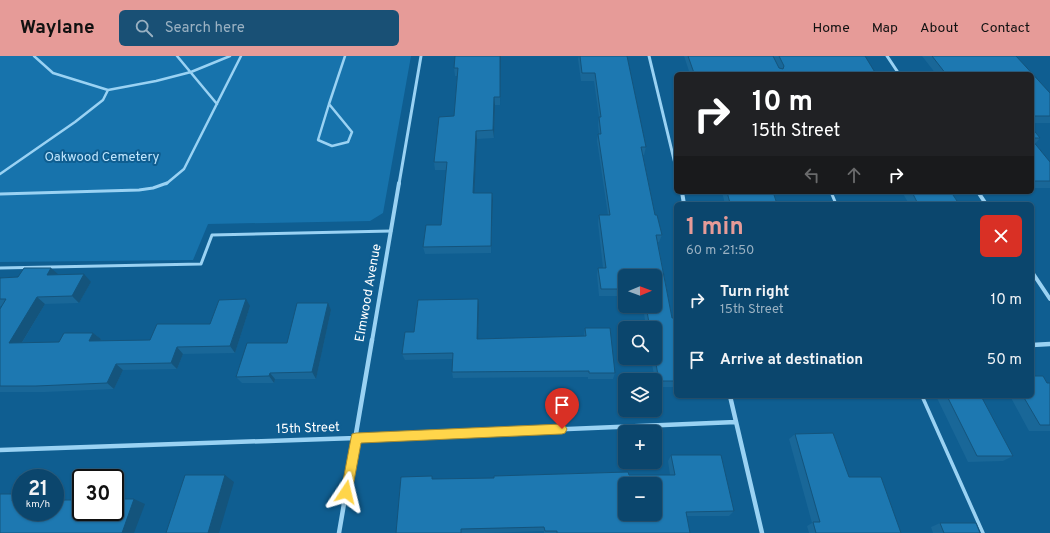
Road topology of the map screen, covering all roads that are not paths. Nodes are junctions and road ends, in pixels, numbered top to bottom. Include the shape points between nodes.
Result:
1 (34, 56) edge
2 (177, 56) edge
3 (230, 56) edge
4 (241, 56) edge
5 (345, 56) edge
6 (421, 56) edge
7 (649, 56) edge
8 (887, 56) edge
9 (191, 72) junction
10 (898, 72) edge
11 (108, 90) junction
12 (217, 104) junction
13 (329, 104) junction
14 (674, 160) edge
15 (0, 174) edge
16 (0, 194) edge
17 (391, 231) junction
18 (0, 268) edge
19 (1034, 275) edge
20 (1050, 299) edge
21 (1034, 344) edge
22 (1050, 344) edge
23 (730, 398) edge
24 (923, 398) edge
25 (736, 422) junction
26 (356, 438) junction
27 (0, 450) edge
28 (339, 533) edge
29 (762, 533) edge
30 (983, 533) edge

1 - 11 lane via 53,73
2 - 9 lane
3 - 9 lane
4 - 12 lane
5 - 13 lane
6 - 17 street, Elmwood Avenue
7 - 14 street
8 - 10 street
9 - 11 lane
9 - 12 lane
11 - 15 lane via 103,100 75,122
12 - 16 lane via 184,170 170,183 139,190
13 - 13 lane via 318,140 332,146 348,142 352,132
17 - 18 lane via 212,235 200,264
17 - 26 street, Elmwood Avenue
19 - 20 street
21 - 22 street
23 - 25 street
24 - 30 lane
25 - 26 street, 15th Street
25 - 29 street
26 - 27 street, 15th Street
26 - 28 street, Elmwood Avenue

